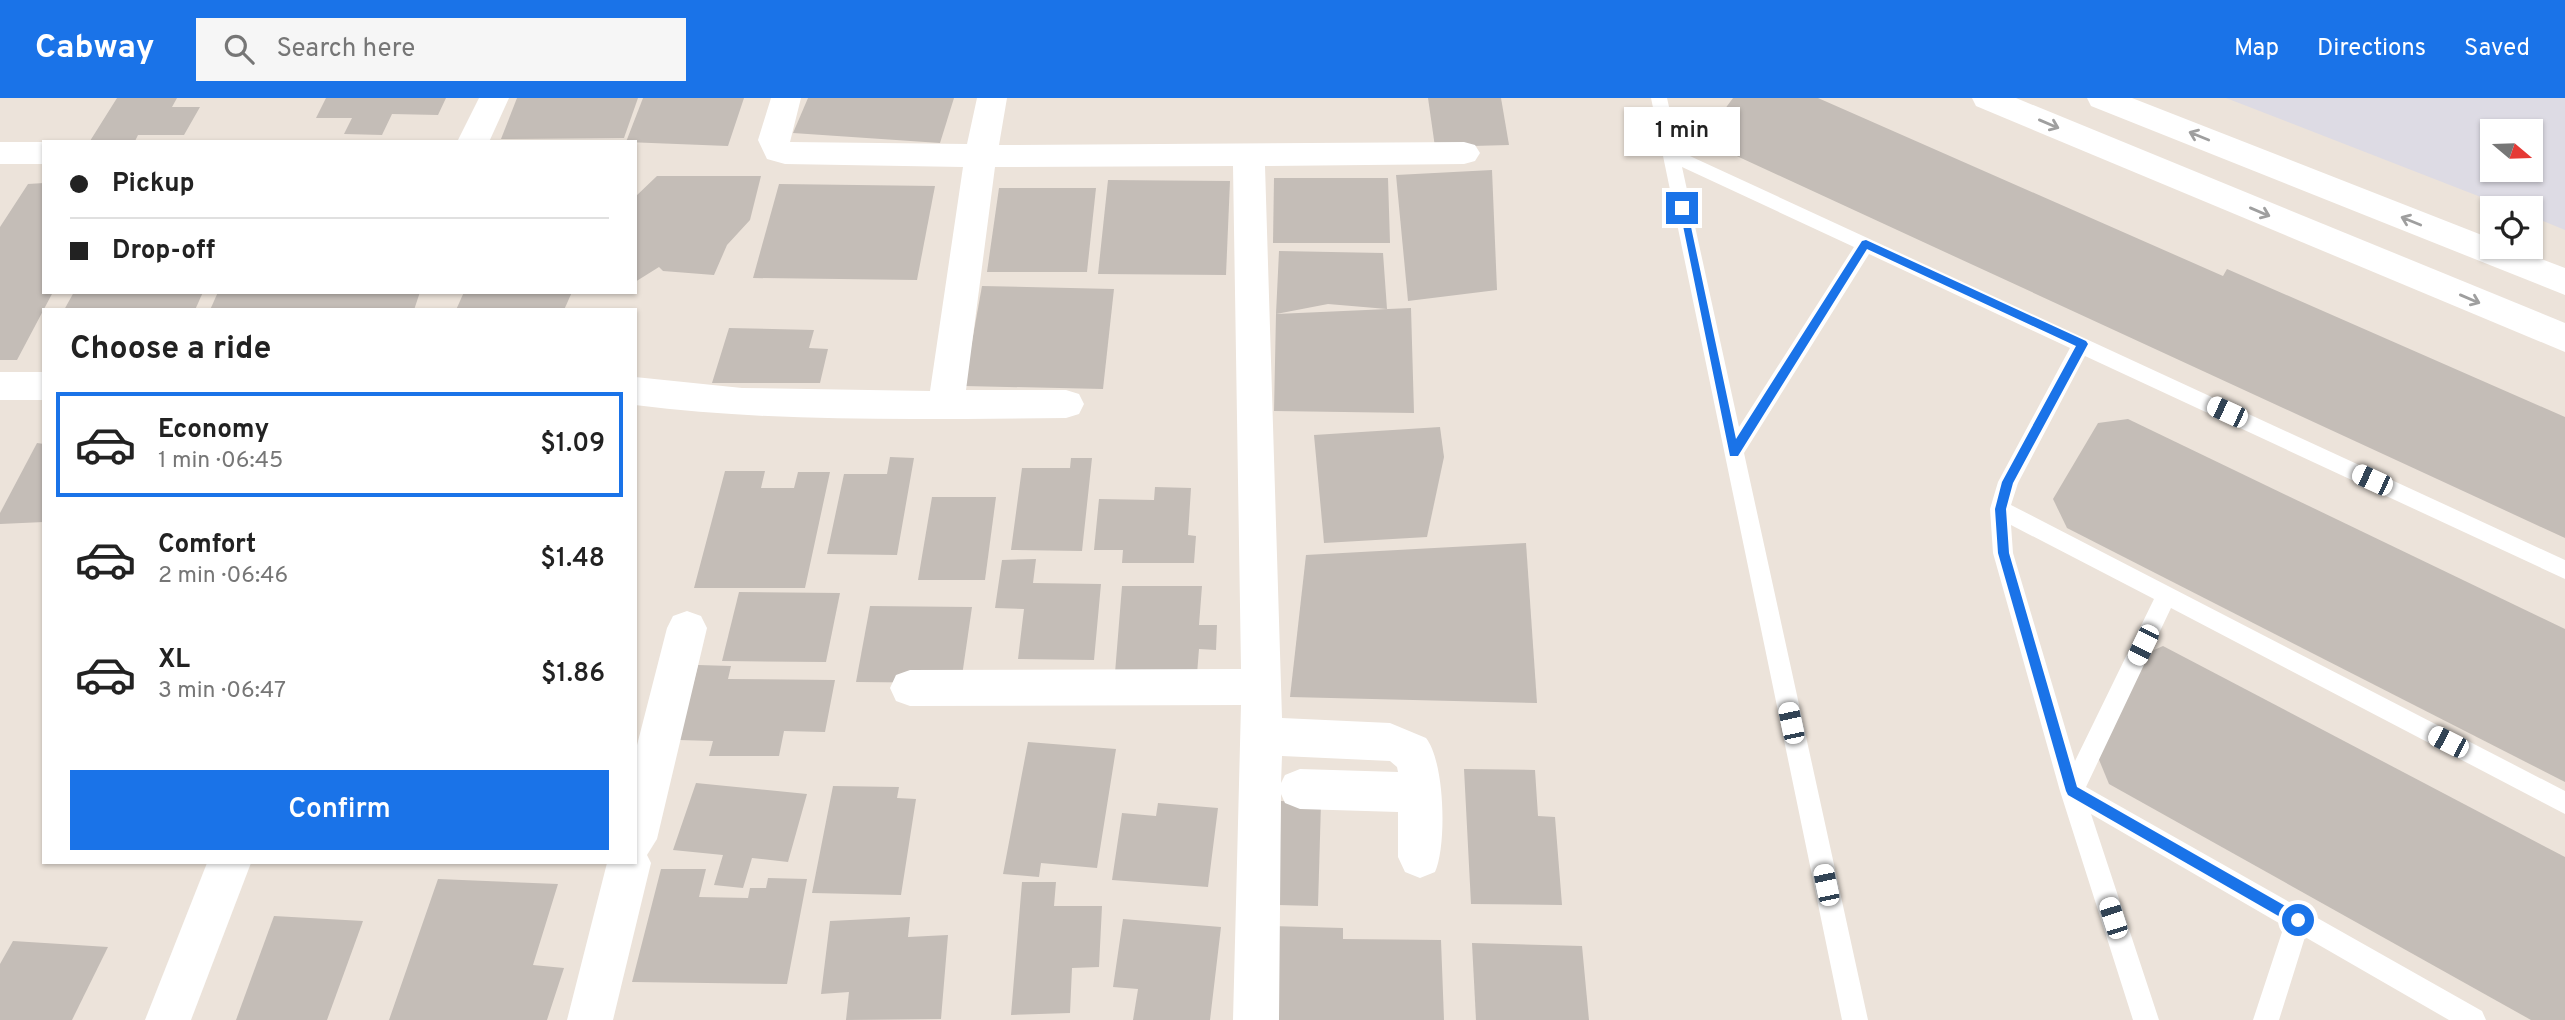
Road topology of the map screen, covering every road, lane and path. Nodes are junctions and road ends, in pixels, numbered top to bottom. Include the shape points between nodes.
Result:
1 (494, 98) edge
2 (992, 98) edge
3 (1659, 98) edge
4 (1987, 98) edge
5 (2102, 98) edge
6 (786, 99) edge
7 (474, 140) edge
8 (0, 153) edge
9 (42, 153) edge
10 (1464, 153) dead end
11 (1670, 154) junction
12 (1250, 155) junction
13 (981, 156) junction
14 (1866, 244) junction
15 (2565, 282) edge
16 (2565, 338) edge
17 (2082, 344) junction
18 (0, 386) edge
19 (42, 386) edge
20 (637, 391) edge
21 (946, 404) junction
22 (1066, 404) dead end
23 (1734, 452) junction
24 (2000, 509) junction
25 (2565, 570) edge
26 (2166, 596) junction
27 (687, 628) dead end
28 (1262, 687) junction
29 (910, 688) dead end
30 (1261, 736) junction
31 (1300, 789) dead end
32 (2072, 791) junction
33 (1419, 793) junction
34 (2565, 803) edge
35 (637, 831) edge
36 (1420, 857) dead end
37 (229, 864) edge
38 (629, 864) edge
39 (2298, 920) junction
40 (169, 1020) edge
41 (590, 1020) edge
42 (1256, 1020) edge
43 (1855, 1020) edge
44 (2146, 1020) edge
45 (2266, 1020) edge
46 (2473, 1020) edge

1 - 7 street
2 - 13 street
3 - 11 lane
4 -> 16 street
15 -> 5 street
6 - 13 street via 774,140 778,151
8 - 9 street
10 - 12 street
11 - 14 lane
11 - 23 lane
12 - 13 street
12 - 28 street
13 - 21 street
14 - 17 lane
14 - 23 lane
17 - 24 lane via 2008,482
17 - 25 lane
18 - 19 street
20 - 21 street via 727,402
21 - 22 street
23 - 43 lane
24 - 26 lane
24 - 32 lane via 2003,553
26 - 32 lane
26 - 34 lane
27 - 35 street
28 - 29 street
28 - 30 street
30 - 33 street via 1402,745 1418,762
30 - 42 street
31 - 33 street
32 - 39 lane
32 - 44 lane
33 - 36 street
37 - 40 street
38 - 41 street
39 - 45 lane
39 - 46 lane

